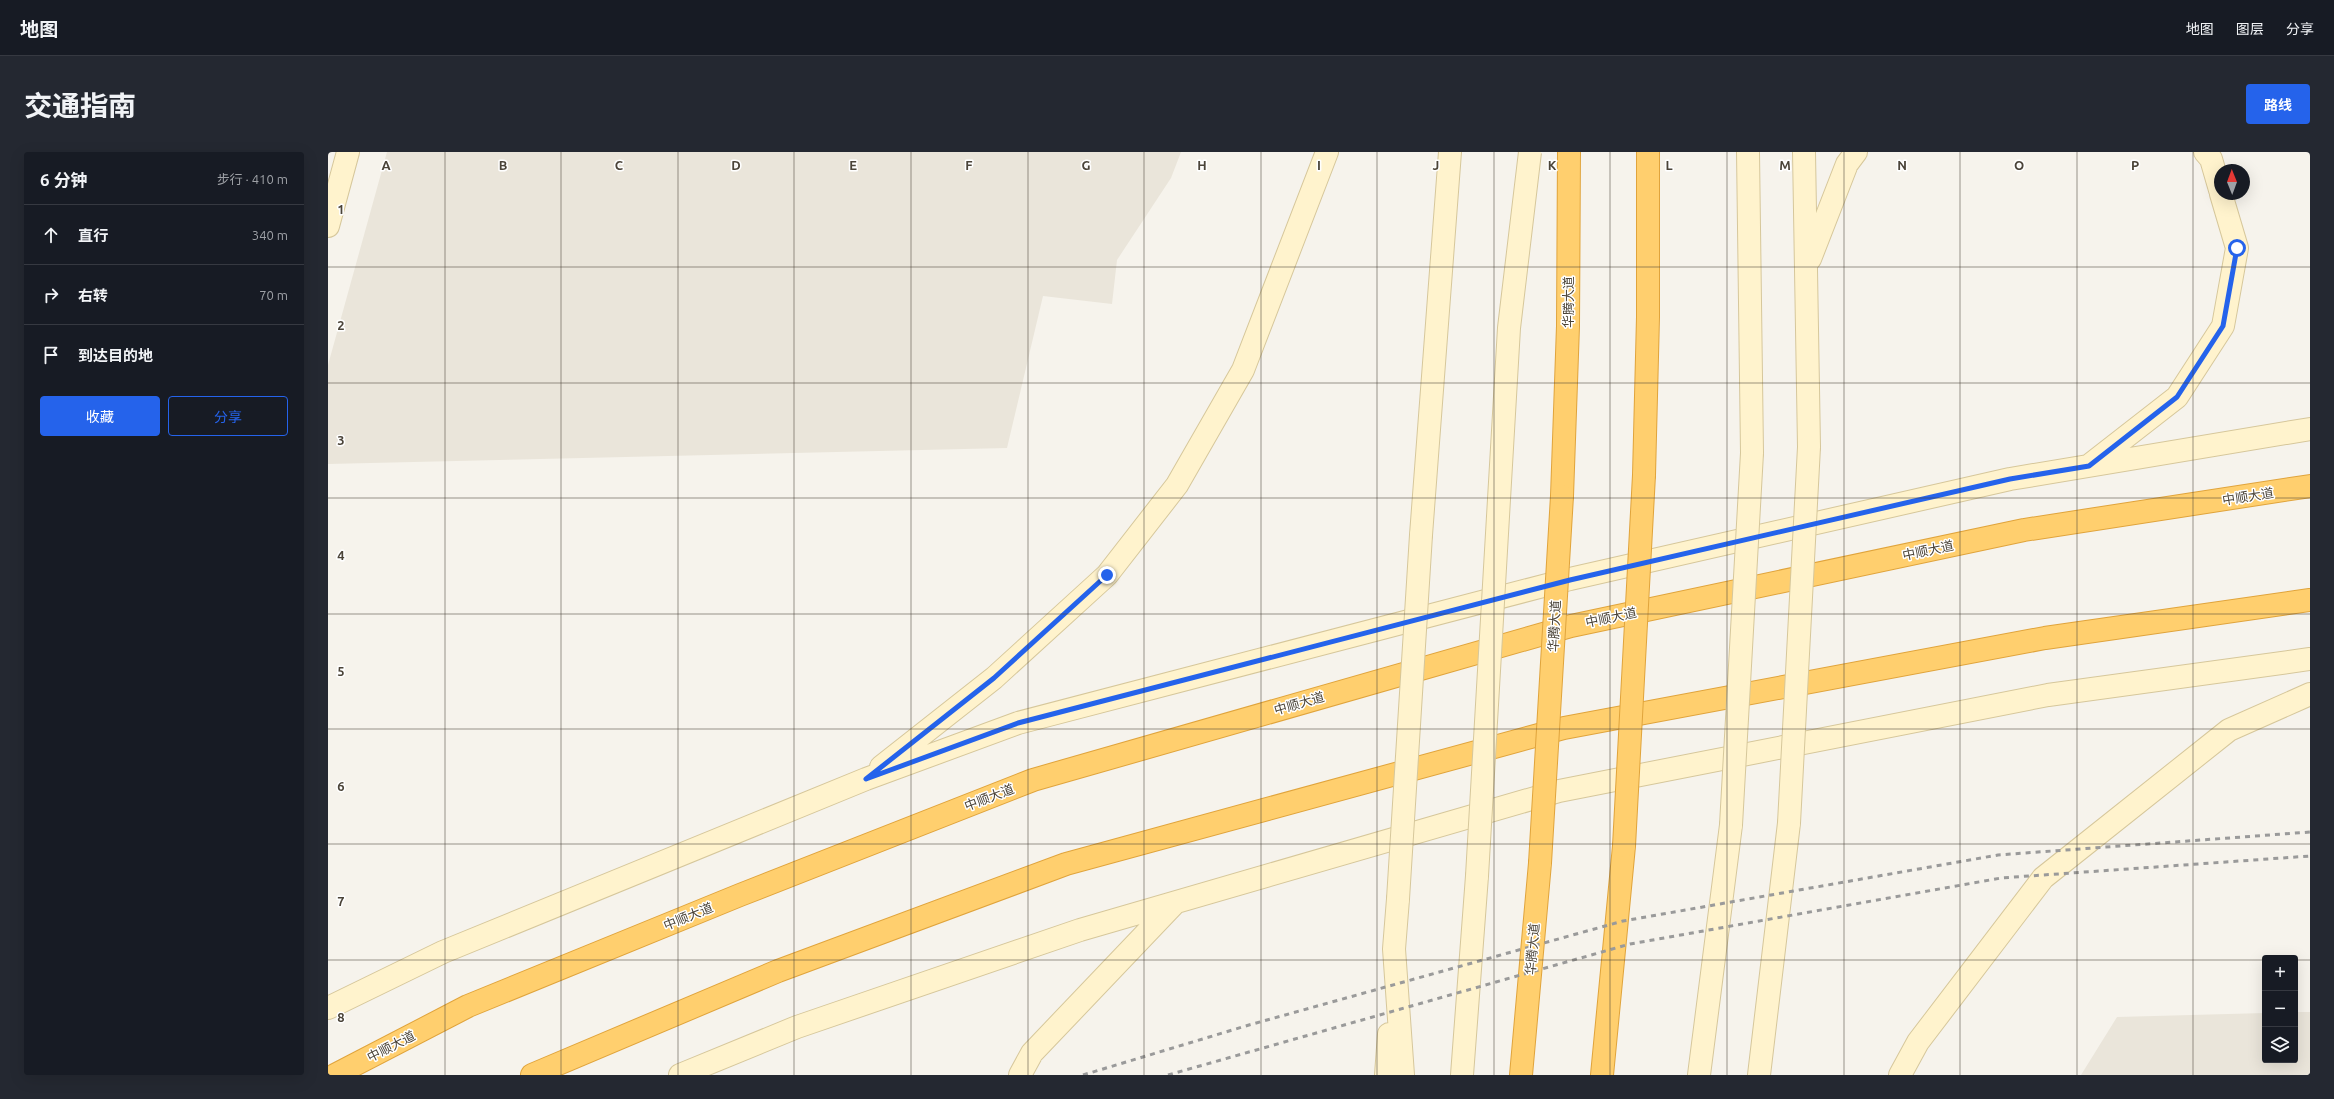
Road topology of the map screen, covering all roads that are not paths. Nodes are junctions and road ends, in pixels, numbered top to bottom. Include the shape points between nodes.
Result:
1 (348, 152) edge
2 (1327, 152) edge
3 (1450, 152) edge
4 (1530, 152) edge
5 (1568, 152) edge
6 (1648, 152) edge
7 (1748, 152) edge
8 (1804, 152) edge
9 (1856, 152) edge
10 (2205, 152) edge
11 (2214, 169) edge
12 (2223, 200) edge
13 (328, 226) edge
14 (1806, 269) junction
15 (2310, 429) edge
16 (2089, 466) junction
17 (2310, 486) edge
18 (2310, 600) edge
19 (2310, 659) edge
20 (2310, 694) edge
21 (866, 779) junction
22 (1175, 903) junction
23 (1394, 948) junction
24 (328, 1008) edge
25 (335, 1075) edge
26 (532, 1075) edge
27 (680, 1075) edge
28 (1020, 1075) edge
29 (1386, 1075) edge
30 (1403, 1075) edge
31 (1462, 1075) edge
32 (1521, 1075) edge
33 (1602, 1075) edge
34 (1699, 1075) edge
35 (1759, 1075) edge
36 (1900, 1075) edge

1 - 13 main road
2 - 21 main road via 1243,370 1177,485 1107,575 994,678
3 - 23 main road, bridge via 1421,534
4 - 31 main road, bridge via 1509,328 1477,876
5 - 32 highway, 华腾大道, bridge via 1568,326 1562,496 1540,864
6 - 33 highway, bridge via 1648,317 1644,475 1624,846
7 - 34 main road, bridge via 1752,453 1731,825
8 - 14 main road
9 - 14 main road via 1847,164
10 - 11 main road via 2211,159
12 - 16 main road via 2237,248 2223,326 2177,397
14 - 35 main road, bridge via 1808,447 1789,823
15 - 16 main road
16 - 21 main road via 2010,479 1570,580 1018,723
17 - 25 highway, 中顺大道 via 2024,530 1571,626 1033,780 740,895 468,1006
18 - 26 highway via 2045,638 1564,728 1066,864 778,971
19 - 22 main road via 2048,695 1559,791
20 - 36 main road via 2229,730 2043,878 1918,1042
21 - 24 main road via 443,952
22 - 27 main road via 1080,930 804,1024
22 - 28 main road via 1032,1052
23 - 29 main road
23 - 30 main road

